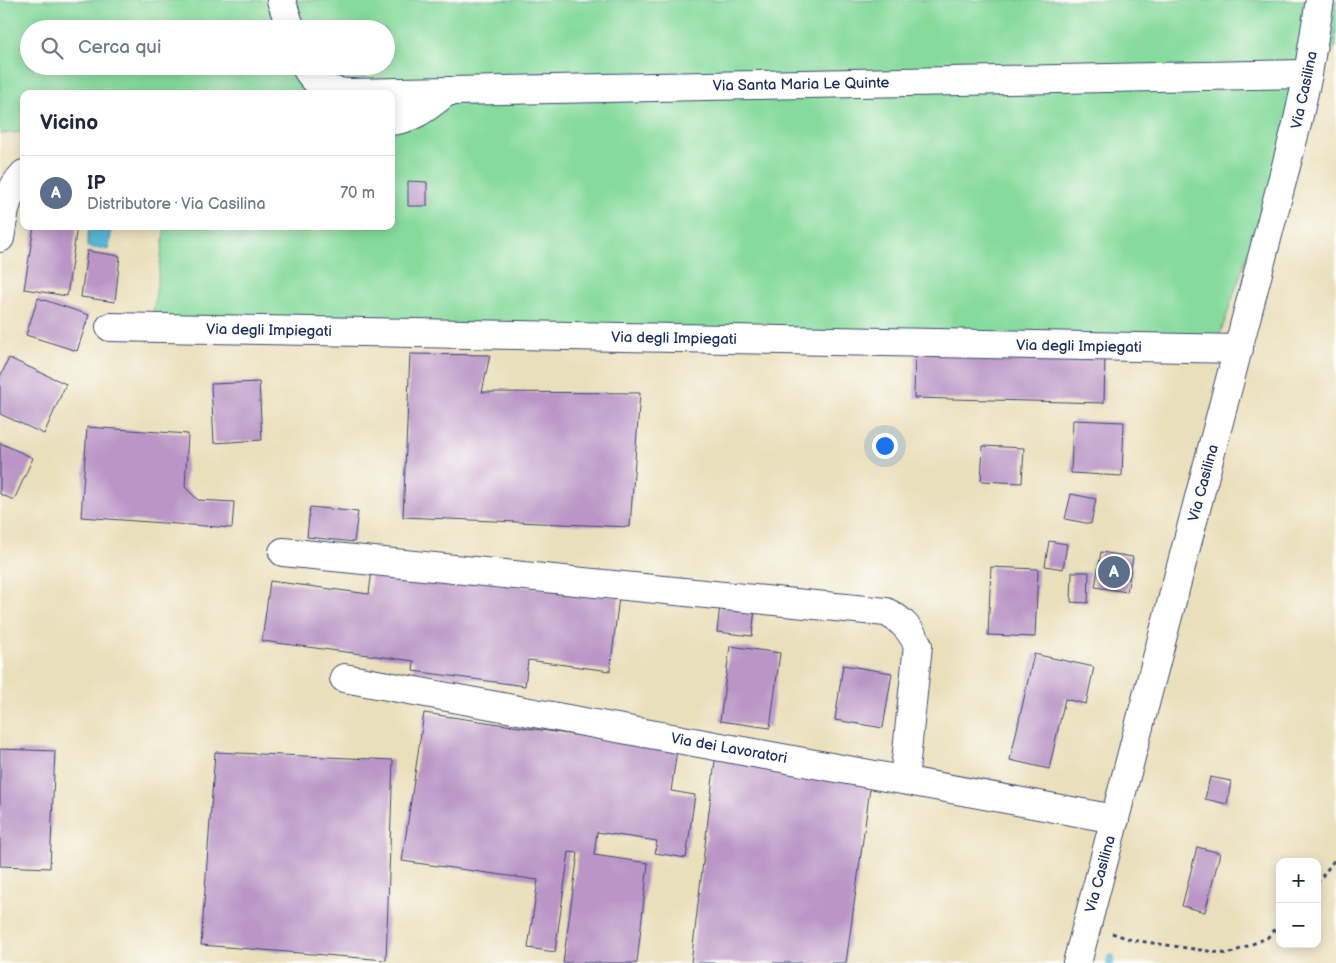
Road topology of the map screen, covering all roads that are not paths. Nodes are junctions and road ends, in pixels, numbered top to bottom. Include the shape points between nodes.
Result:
1 (282, 0) edge
2 (1320, 0) edge
3 (288, 20) edge
4 (1308, 74) junction
5 (310, 75) edge
6 (330, 90) edge
7 (395, 91) edge
8 (448, 91) junction
9 (395, 121) edge
10 (20, 178) edge
11 (0, 238) edge
12 (110, 327) dead end
13 (1239, 349) junction
14 (283, 552) dead end
15 (344, 678) dead end
16 (904, 780) junction
17 (1115, 819) junction
18 (1077, 963) edge

1 - 3 street
2 - 4 street, Via Casilina
4 - 8 street, Via Santa Maria Le Quinte
4 - 13 street, Via Casilina
5 - 6 street, Via Santa Maria Le Quinte
7 - 8 street, Via Santa Maria Le Quinte
8 - 9 street via 415,116
10 - 11 street via 6,202
12 - 13 street, Via degli Impiegati
13 - 17 street, Via Casilina
14 - 16 street via 886,612 911,630 918,645
15 - 16 street, Via dei Lavoratori
16 - 17 street, Via dei Lavoratori
17 - 18 street, Via Casilina

